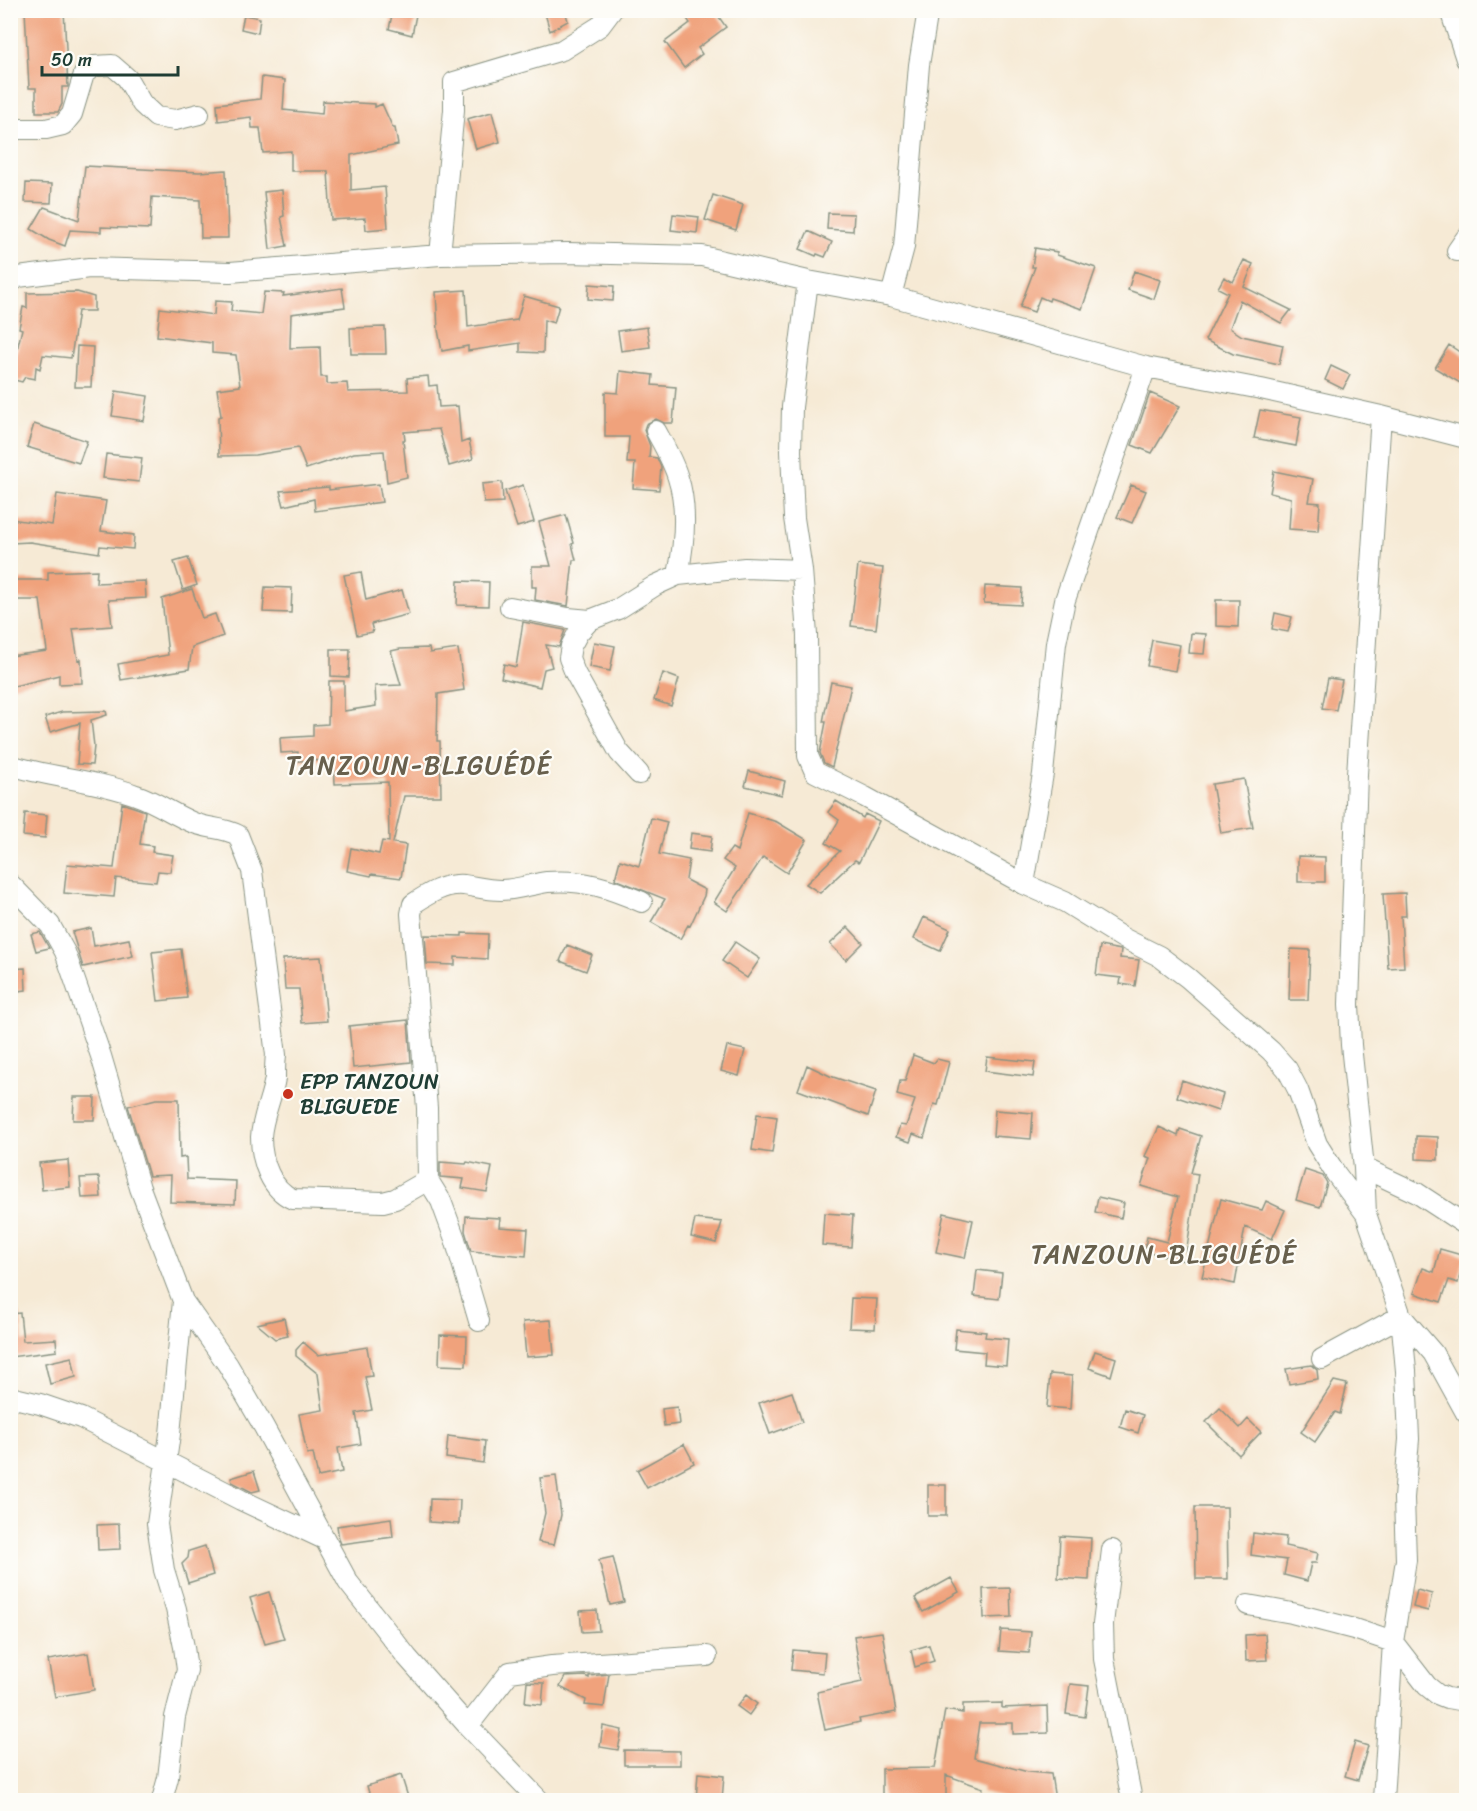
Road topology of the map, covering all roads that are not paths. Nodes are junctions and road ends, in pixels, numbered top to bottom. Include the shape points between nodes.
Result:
1 (612, 10) edge
2 (928, 10) edge
3 (1450, 10) edge
4 (1467, 59) edge
5 (199, 114) dead end
6 (10, 129) edge
7 (440, 255) junction
8 (13, 278) edge
9 (808, 281) junction
10 (891, 296) junction
11 (1146, 367) junction
12 (1381, 416) junction
13 (656, 431) dead end
14 (1467, 438) edge
15 (802, 570) junction
16 (678, 575) junction
17 (510, 607) dead end
18 (590, 620) junction
19 (10, 765) edge
20 (639, 774) dead end
21 (1024, 884) junction
22 (10, 885) edge
23 (642, 902) dead end
24 (1364, 1168) junction
25 (428, 1180) junction
26 (1366, 1214) junction
27 (1467, 1225) edge
28 (183, 1301) junction
29 (1401, 1316) junction
30 (479, 1321) dead end
31 (1322, 1359) dead end
32 (10, 1397) edge
33 (1467, 1413) edge
34 (166, 1460) junction
35 (324, 1539) junction
36 (1112, 1550) dead end
37 (1248, 1605) dead end
38 (1392, 1642) junction
39 (707, 1656) dead end
40 (1467, 1701) edge
41 (468, 1726) junction
42 (162, 1800) edge
43 (539, 1800) edge
44 (1132, 1800) edge
45 (1383, 1800) edge

1 - 7 street via 600,26 562,50 454,82
2 - 10 street via 919,65 904,248
3 - 4 street
5 - 6 street via 175,120 156,117 142,104 127,78 112,65 94,66 84,74 72,114 63,126
7 - 8 street via 230,272 89,268
7 - 9 street via 702,256
9 - 10 street
9 - 15 street via 792,417 792,482
10 - 11 street
11 - 12 street
11 - 21 street via 1065,600 1056,643 1043,774
12 - 14 street
12 - 24 street via 1357,774 1350,969 1351,1045
13 - 16 street via 672,461 682,495
15 - 16 street via 744,568
15 - 21 street via 808,656 808,756 814,772
16 - 18 street
17 - 18 street
18 - 20 street via 578,633 569,658 619,752
19 - 25 street via 136,795 192,822 238,835 252,871 276,1055 261,1137 273,1183 282,1194 293,1199 382,1202
21 - 26 street via 1065,902 1159,956 1271,1051 1298,1090 1317,1144
22 - 28 street via 51,925 65,952 140,1188
23 - 25 street via 601,885 550,882 505,890 445,887 413,904
24 - 26 street
24 - 27 street via 1417,1193
25 - 30 street via 451,1229
26 - 29 street
28 - 34 street
28 - 35 street via 228,1365
29 - 31 street
29 - 33 street via 1433,1353
29 - 38 street via 1409,1439 1404,1498 1406,1560
32 - 34 street via 81,1418
34 - 35 street
34 - 42 street via 157,1524 187,1670
35 - 41 street via 348,1582
36 - 44 street via 1102,1624 1104,1659
37 - 38 street via 1292,1613
38 - 40 street via 1426,1686 1447,1698
38 - 45 street
39 - 41 street via 510,1672
41 - 43 street

